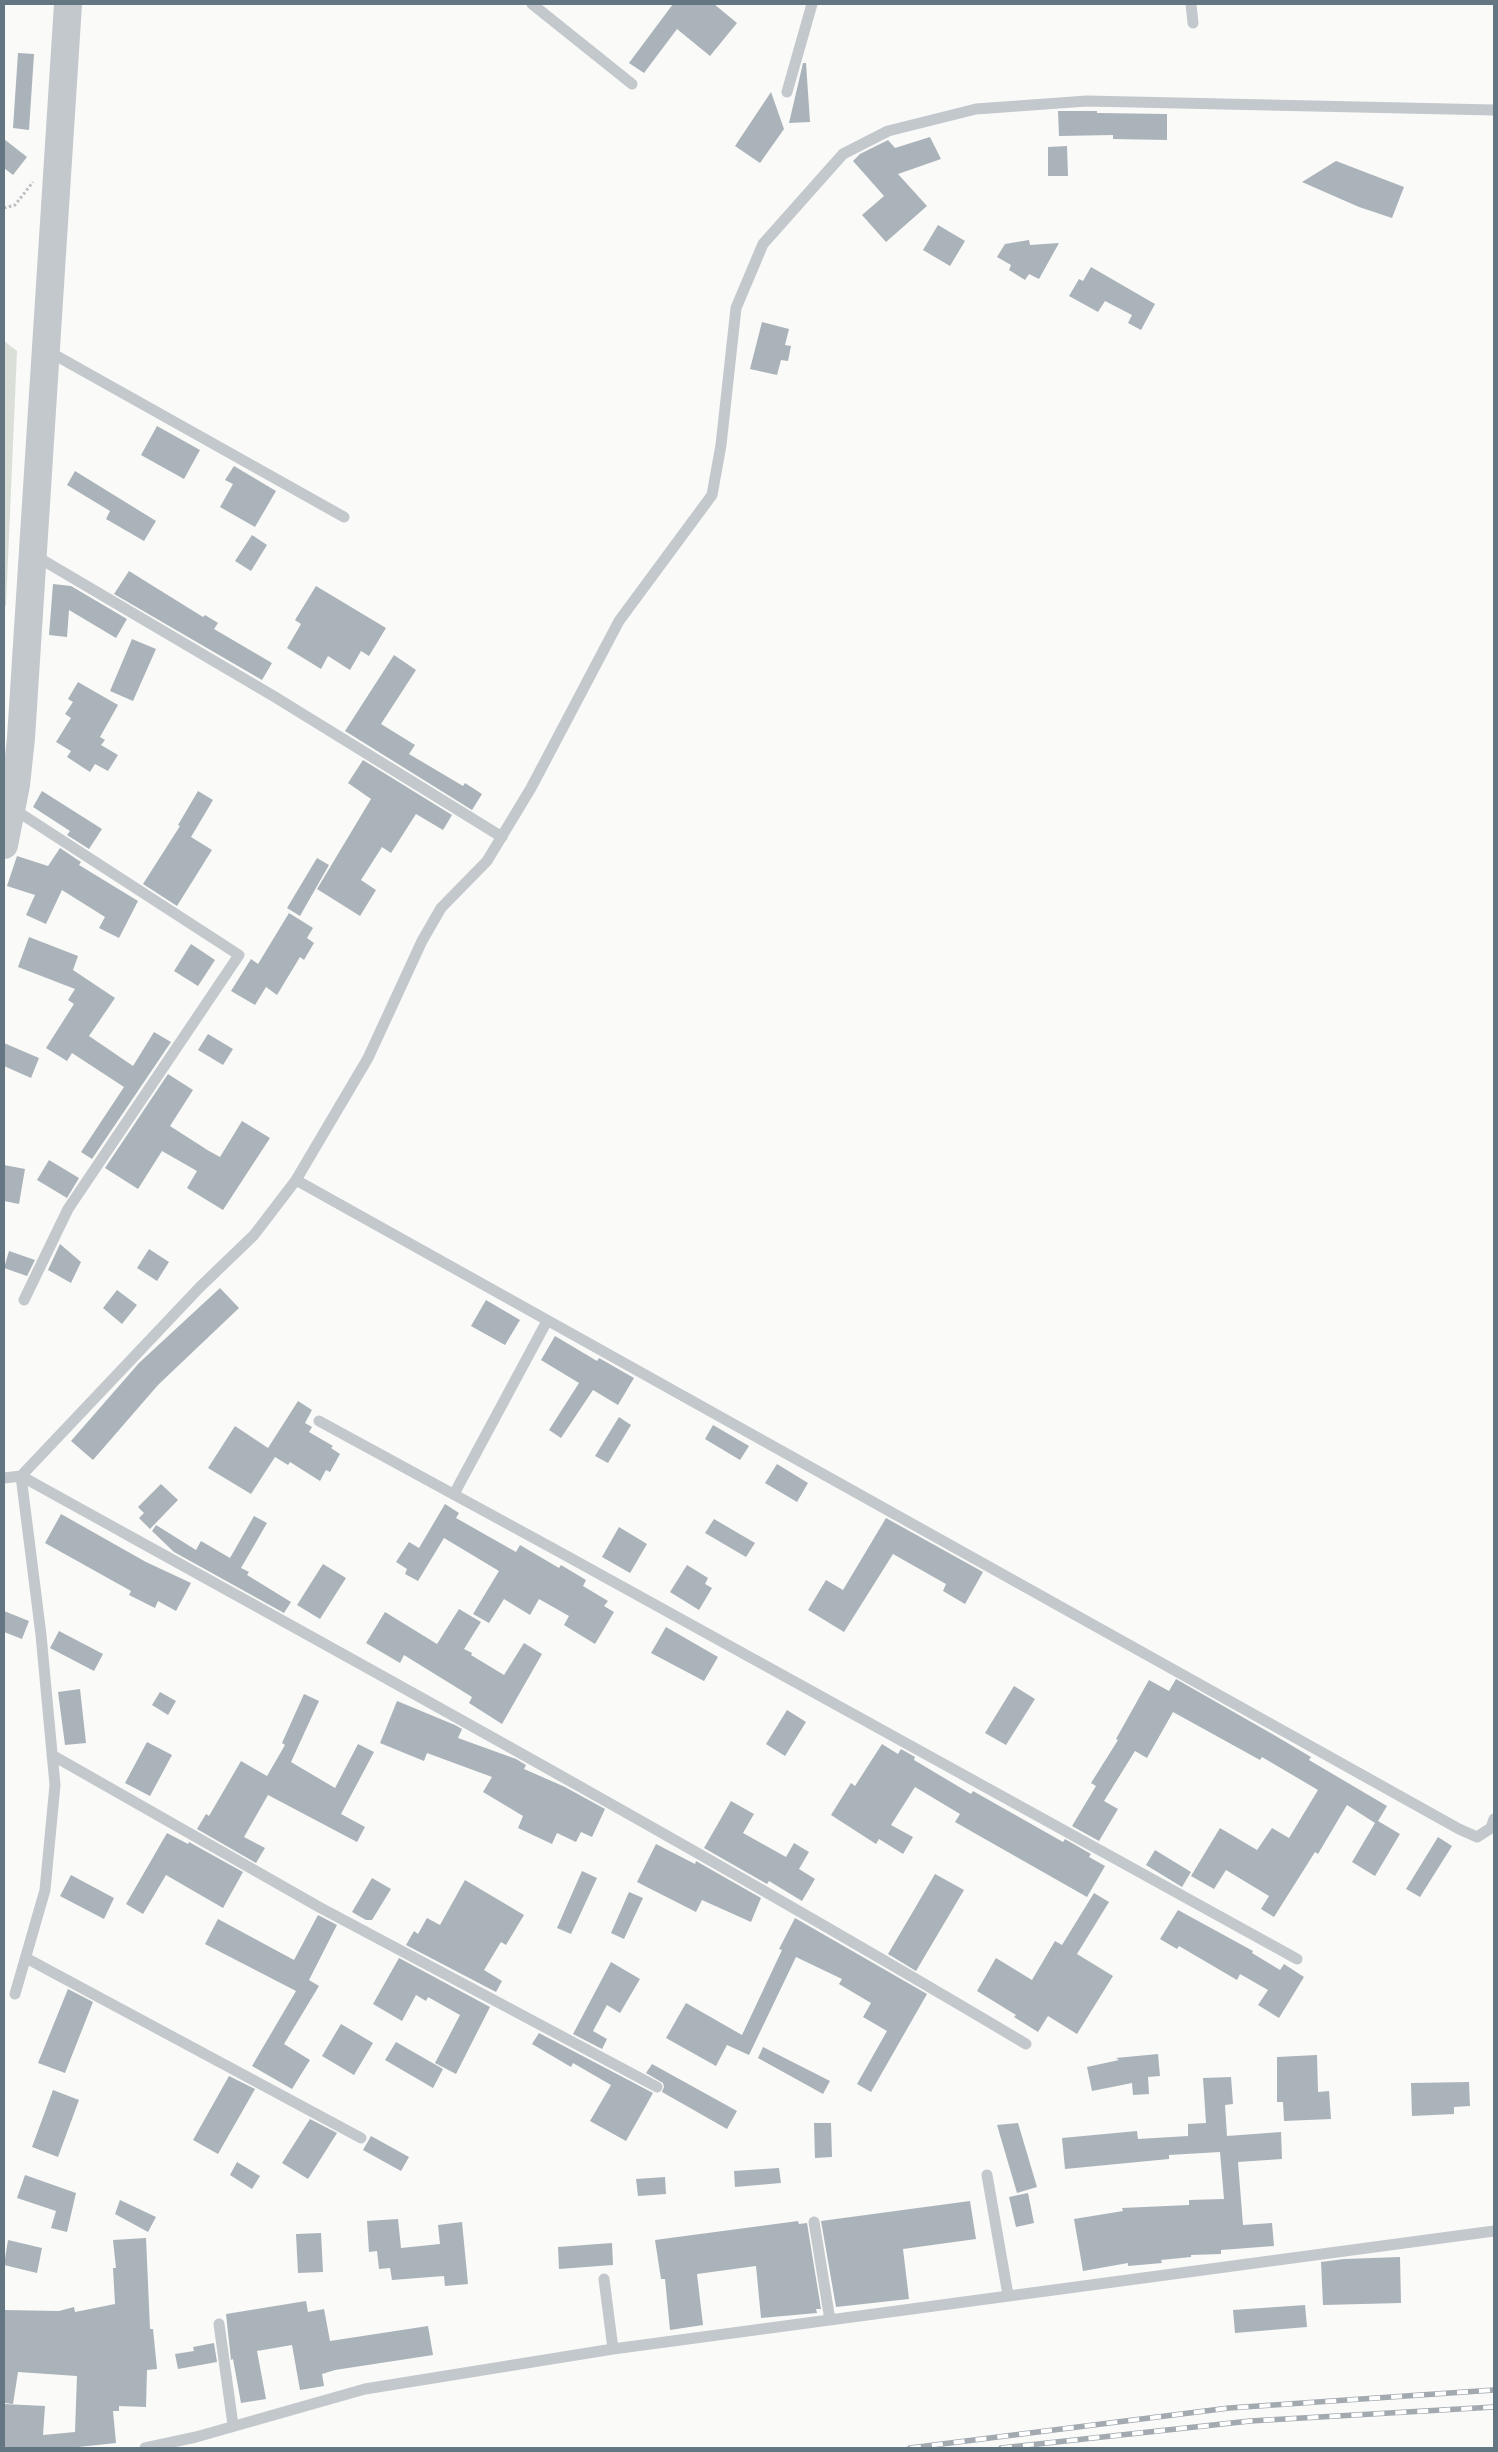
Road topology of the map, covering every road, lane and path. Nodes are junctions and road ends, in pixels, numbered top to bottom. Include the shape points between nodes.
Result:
1 (68, 4) edge
2 (532, 4) edge
3 (812, 4) edge
4 (1191, 4) edge
5 (1193, 23) dead end
6 (632, 84) dead end
7 (787, 92) dead end
8 (1494, 110) edge
9 (46, 350) junction
10 (344, 517) dead end
11 (32, 555) junction
12 (12, 808) junction
13 (502, 837) junction
14 (4, 845) edge
15 (296, 1180) junction
16 (24, 1300) dead end
17 (547, 1321) junction
18 (319, 1421) dead end
19 (21, 1476) junction
20 (4, 1478) edge
21 (454, 1494) junction
22 (52, 1755) junction
23 (1494, 1819) edge
24 (26, 1958) junction
25 (1297, 1959) dead end
26 (15, 1994) dead end
27 (1026, 2044) dead end
28 (657, 2087) dead end
29 (361, 2138) dead end
30 (987, 2175) dead end
31 (814, 2222) dead end
32 (1494, 2231) edge
33 (604, 2279) dead end
34 (1008, 2294) junction
35 (830, 2320) junction
36 (219, 2324) dead end
37 (613, 2349) junction
38 (233, 2425) junction
39 (144, 2448) edge

1 - 9 street
2 - 6 lane
3 - 7 lane
4 - 5 lane
8 - 13 lane via 1088,101 976,109 888,131 844,154 763,244 736,308 721,445 712,495 619,621
9 - 10 lane
9 - 11 street
11 - 12 street via 21,738
11 - 13 lane via 275,697
12 - 14 street
12 - 16 lane via 239,955 68,1209
13 - 15 lane via 487,861 441,908 422,941 368,1058
15 - 17 lane
15 - 19 lane via 254,1235 200,1287
17 - 21 lane
17 - 23 lane via 1458,1830 1477,1837 1491,1828
18 - 21 lane
19 - 20 lane
19 - 22 lane
19 - 27 lane via 565,1778
21 - 25 lane
22 - 24 lane via 55,1785 45,1890
22 - 28 lane via 319,1907
24 - 26 lane
24 - 29 lane
30 - 34 lane
31 - 35 lane
32 - 34 lane
33 - 37 lane
34 - 35 lane
35 - 37 lane
36 - 38 lane
37 - 38 lane via 365,2389
38 - 39 lane

